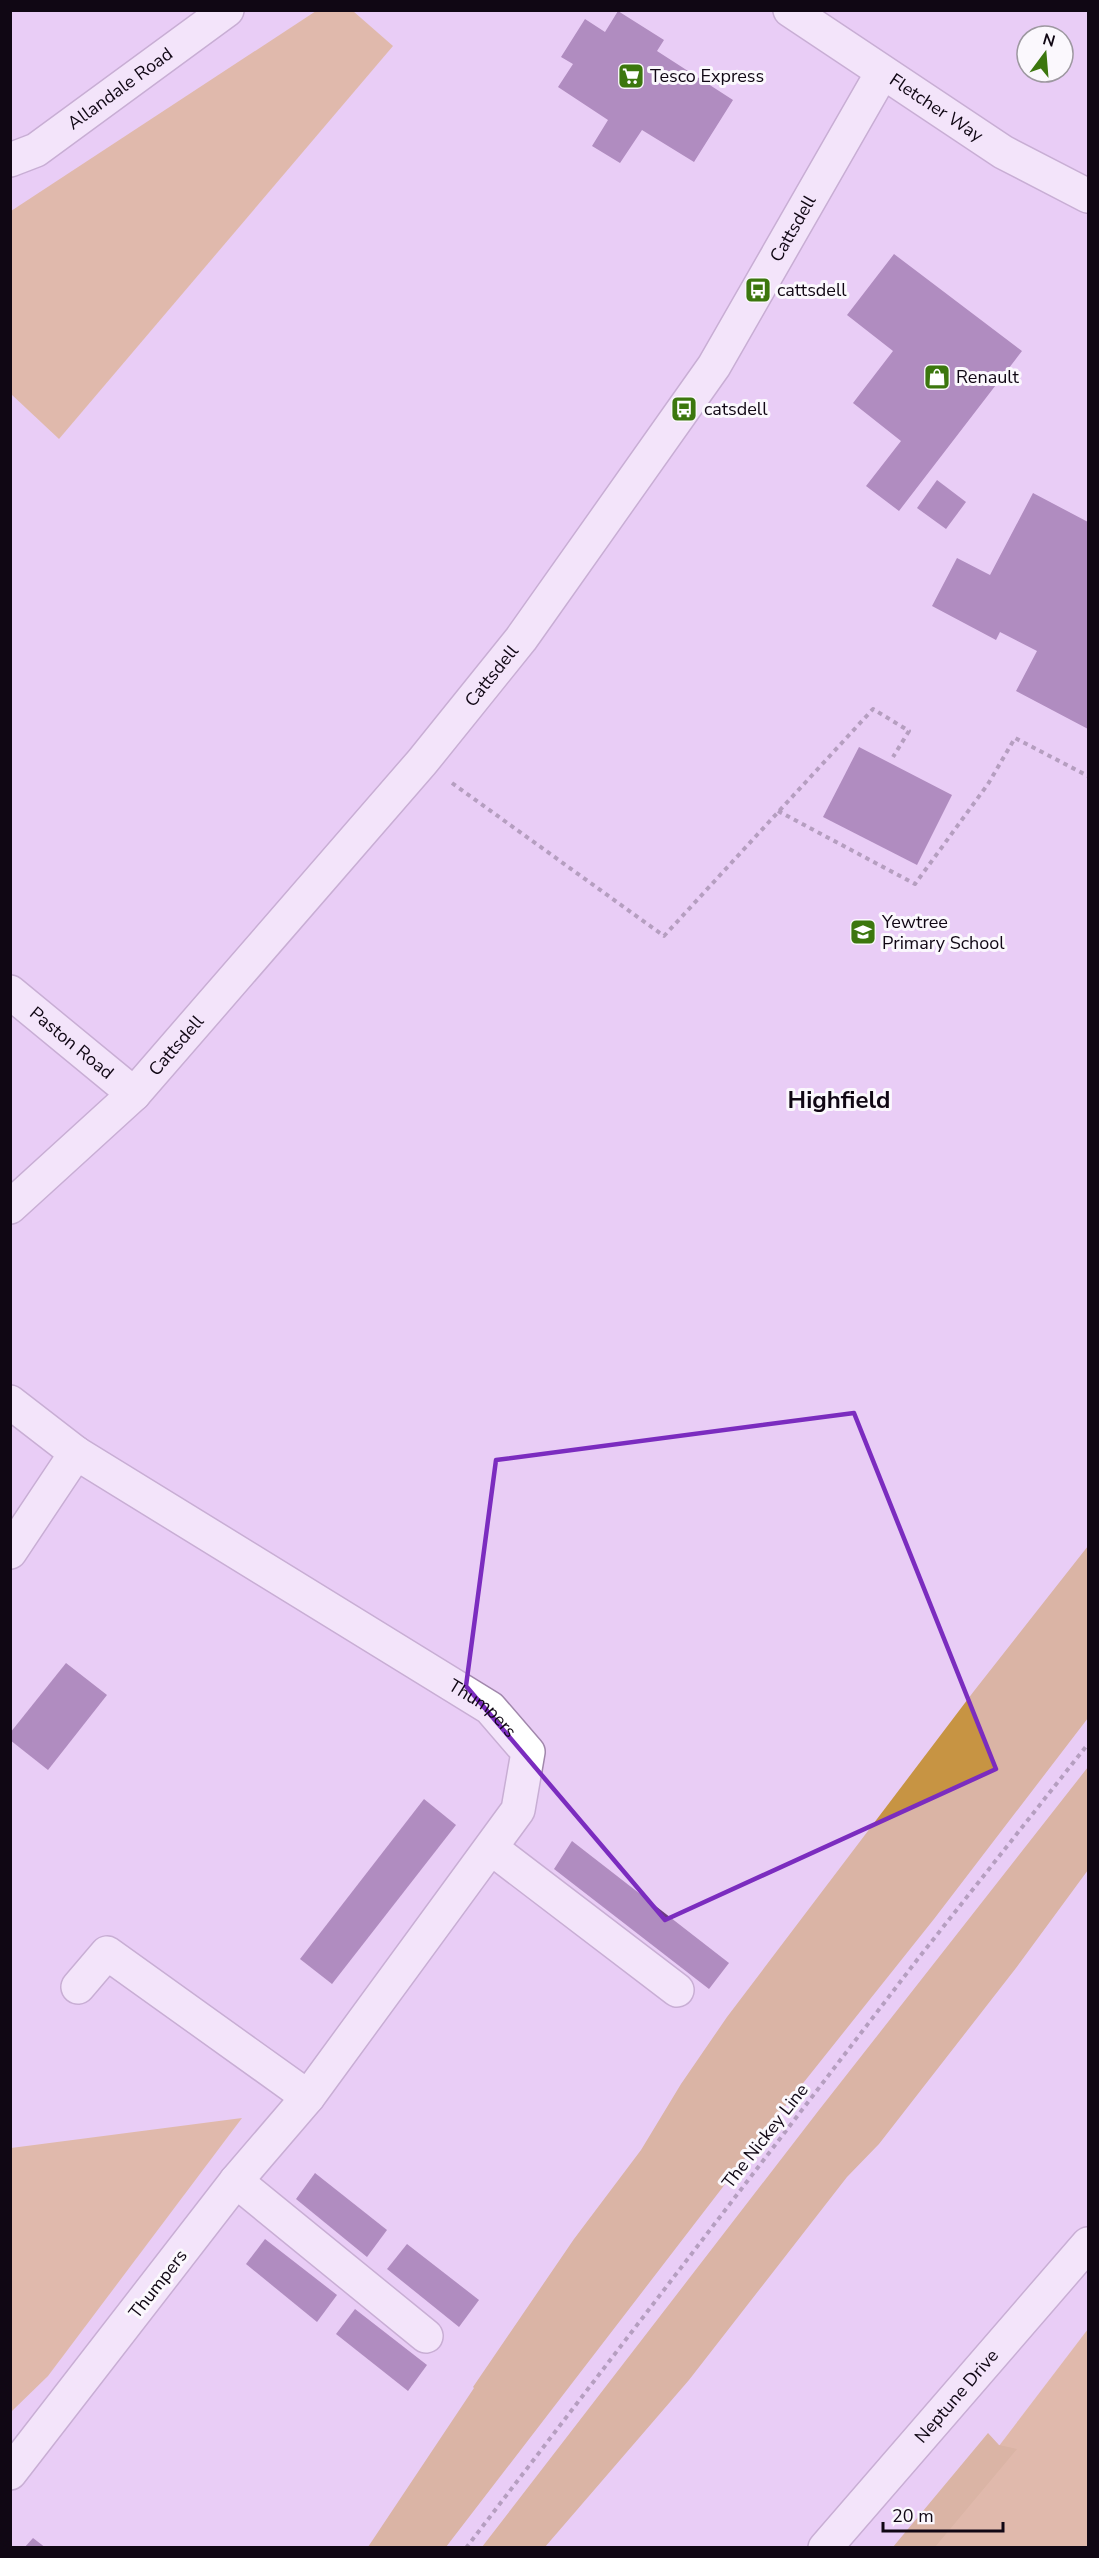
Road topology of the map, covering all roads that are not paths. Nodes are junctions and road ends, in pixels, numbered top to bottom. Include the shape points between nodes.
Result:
1 (227, 10) edge
2 (790, 10) edge
3 (882, 73) junction
4 (10, 160) edge
5 (1089, 196) edge
6 (10, 992) edge
7 (134, 1094) junction
8 (10, 1207) edge
9 (10, 1402) edge
10 (76, 1453) junction
11 (10, 1552) edge
12 (490, 1848) junction
13 (78, 1988) dead end
14 (677, 1990) dead end
15 (308, 2097) junction
16 (236, 2181) junction
17 (1089, 2244) edge
18 (426, 2336) dead end
19 (10, 2473) edge
20 (825, 2547) edge

1 - 4 street, Allandale Road via 36,150
2 - 3 street, Fletcher Way
3 - 5 street, Fletcher Way via 1003,152
3 - 7 street, Cattsdell via 714,366 521,639 423,762
6 - 7 street, Paston Road
7 - 8 street, Cattsdell
9 - 10 street, Thumpers
10 - 11 street
10 - 12 street, Thumpers via 490,1708 528,1752 518,1810
12 - 14 street
12 - 15 street, Thumpers
13 - 15 street via 107,1953
15 - 16 street, Thumpers
16 - 18 street
16 - 19 street, Thumpers
17 - 20 street, Neptune Drive

